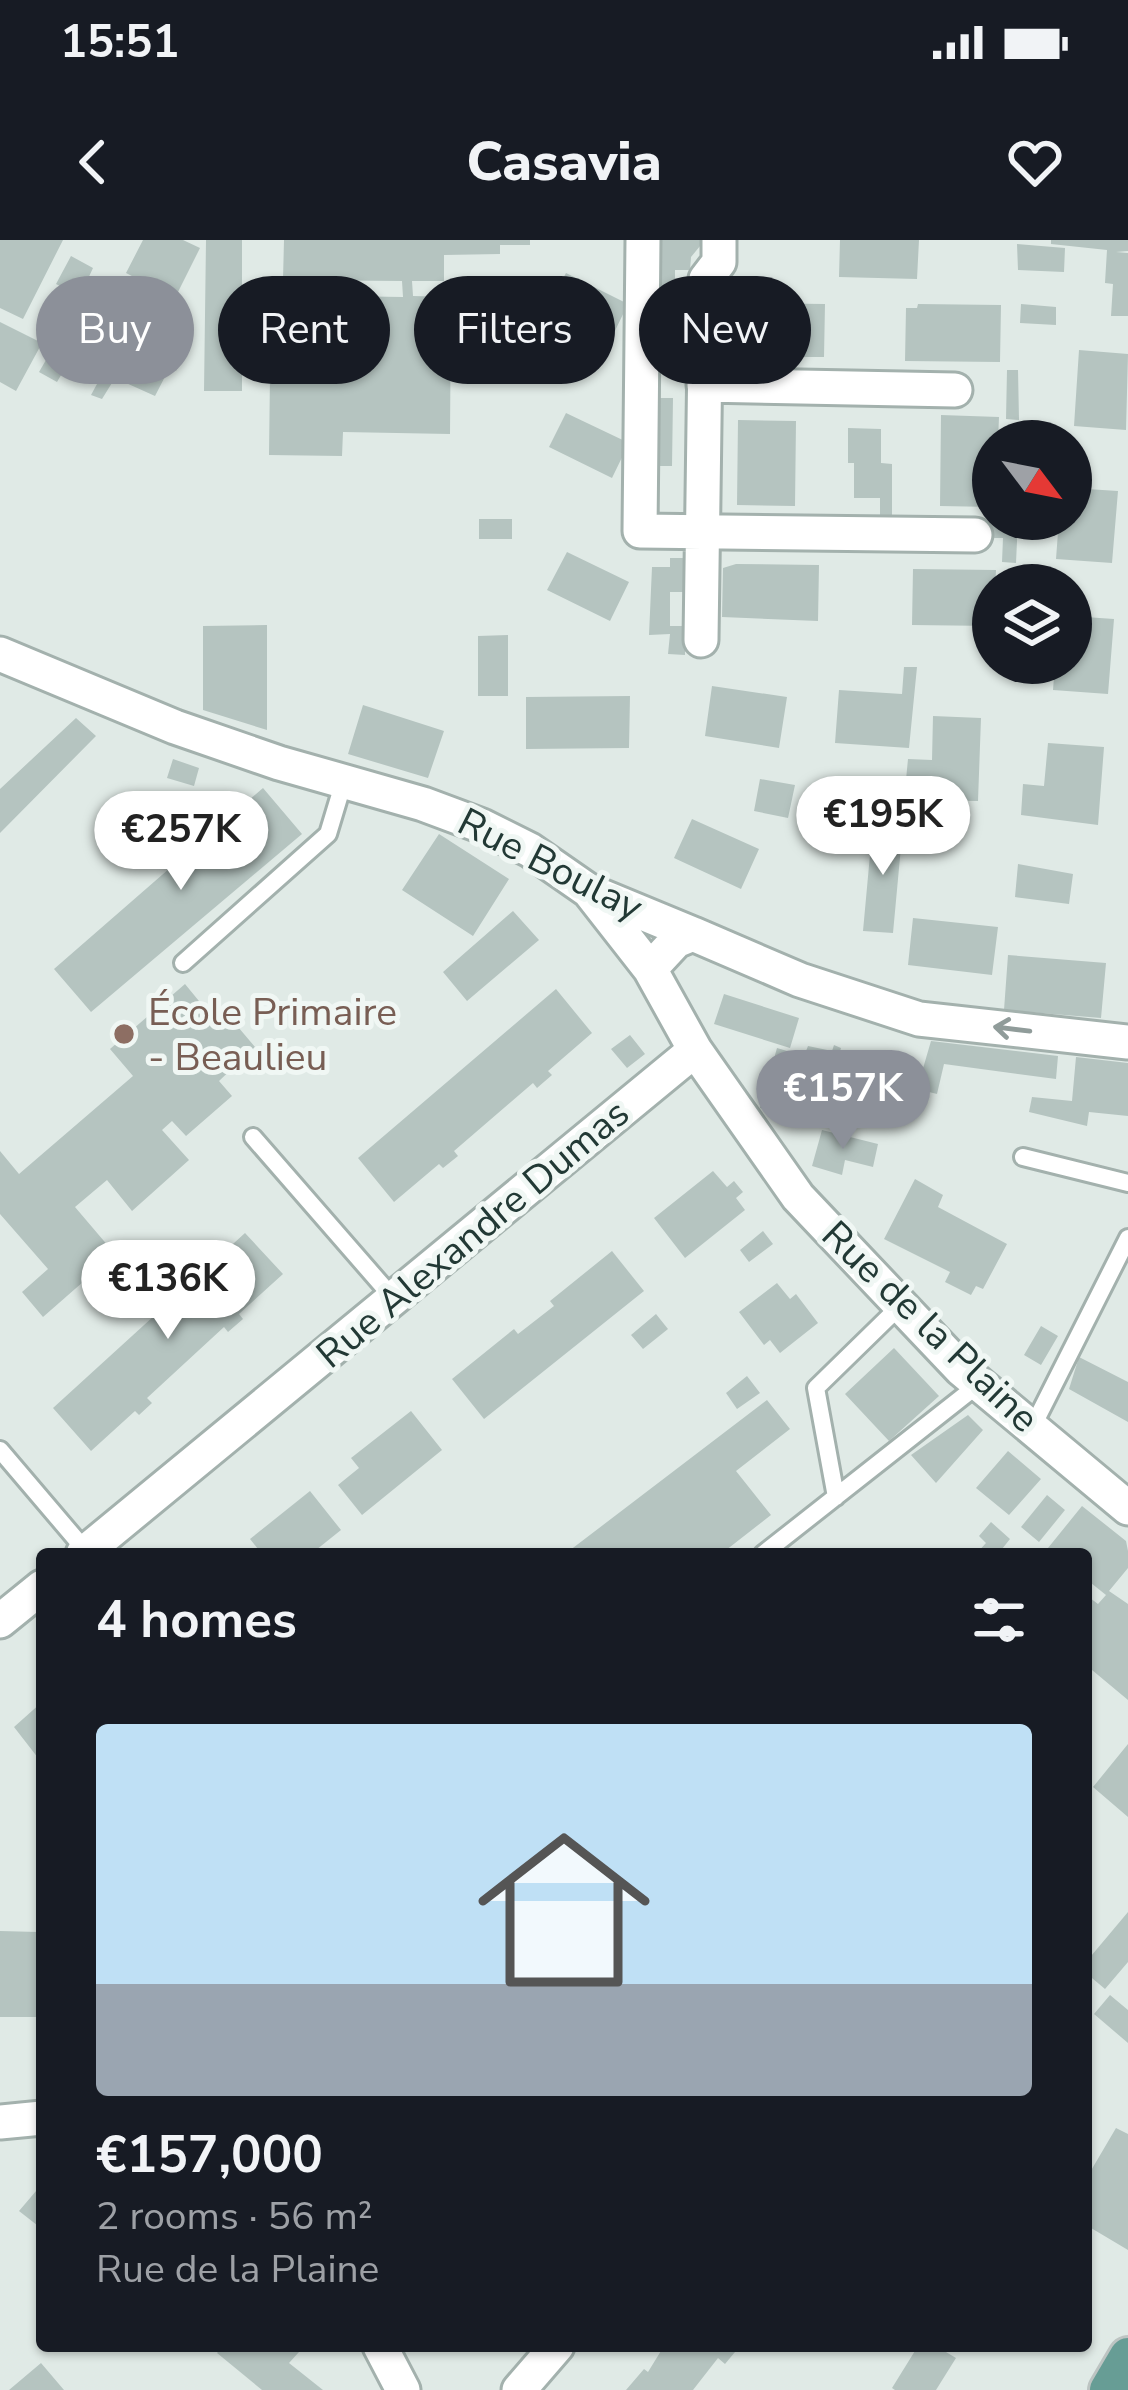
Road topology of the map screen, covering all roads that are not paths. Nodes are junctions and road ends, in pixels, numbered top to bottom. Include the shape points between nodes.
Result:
1 (643, 240) edge
2 (719, 240) edge
3 (704, 386) junction
4 (955, 390) dead end
5 (702, 529) junction
6 (972, 535) edge
7 (700, 640) dead end
8 (0, 654) edge
9 (344, 781) junction
10 (589, 891) junction
11 (693, 934) junction
12 (183, 963) dead end
13 (650, 969) junction
14 (1128, 1042) edge
15 (695, 1050) junction
16 (253, 1137) dead end
17 (1023, 1157) dead end
18 (1128, 1183) edge
19 (1128, 1238) edge
20 (394, 1300) junction
21 (901, 1305) junction
22 (979, 1384) junction
23 (1032, 1428) junction
24 (0, 1450) edge
25 (836, 1497) junction
26 (1128, 1508) edge
27 (80, 1548) edge
28 (90, 1548) edge
29 (771, 1548) edge
30 (36, 1592) edge
31 (0, 1622) edge
32 (36, 2119) edge
33 (0, 2122) edge
34 (383, 2352) edge
35 (552, 2352) edge
36 (1128, 2356) edge
37 (404, 2390) edge
38 (519, 2390) edge
39 (1108, 2390) edge

1 - 5 street via 640,531
2 - 3 street via 718,262 706,279
3 - 4 street
3 - 5 street
5 - 6 street
5 - 7 street
8 - 9 street, Rue Boulay via 175,727
9 - 10 street, Rue Boulay via 482,826
9 - 12 lane via 328,835
10 - 11 street, Rue Boulay
10 - 13 street, Rue de la Plaine
11 - 13 street, Rue Boulay
14 -> 11 street, Rue Boulay via 920,1019
13 - 15 street, Rue de la Plaine
15 - 20 street, Rue Alexandre Dumas
15 - 21 street, Rue de la Plaine via 798,1197
16 - 20 lane
17 - 18 lane
19 - 23 lane
20 - 28 street, Rue Alexandre Dumas
21 - 22 street, Rue de la Plaine
21 - 25 lane via 816,1388
22 - 23 street, Rue de la Plaine
22 - 25 lane
23 - 26 street, Rue de la Plaine
24 - 27 lane
25 - 29 lane
30 - 31 street
32 - 33 street
34 - 37 street
35 - 38 street
36 - 39 main road

